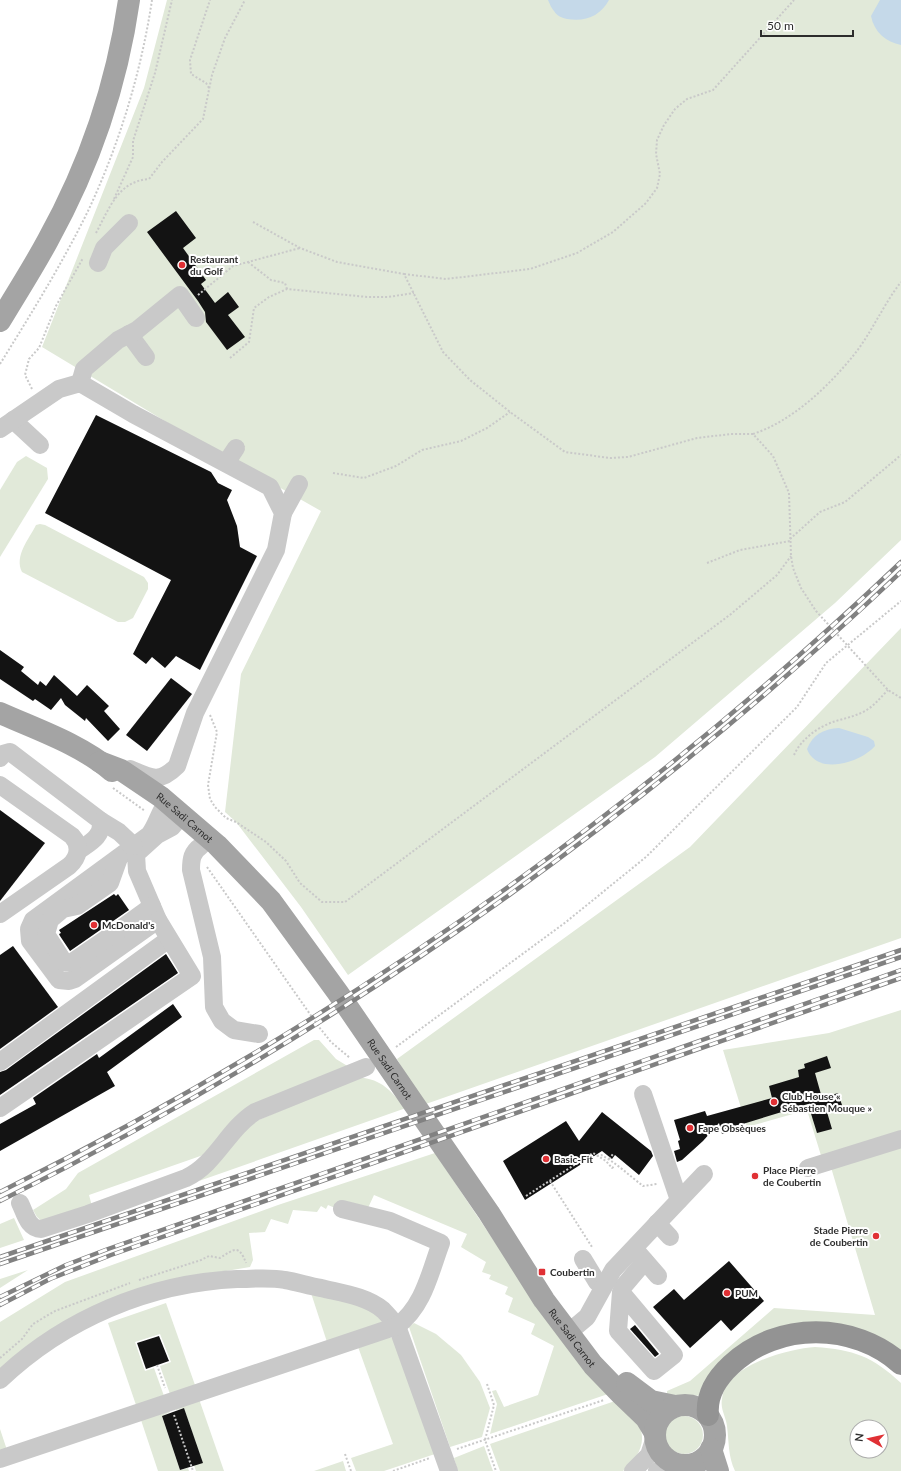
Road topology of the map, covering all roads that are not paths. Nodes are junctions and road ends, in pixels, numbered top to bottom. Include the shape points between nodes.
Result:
1 (129, 0) edge
2 (129, 223) dead end
3 (92, 259) road end
4 (191, 311) road end
5 (0, 321) edge
6 (129, 334) junction
7 (146, 358) dead end
8 (80, 383) junction
9 (7, 424) edge
10 (40, 445) dead end
11 (299, 484) dead end
12 (283, 513) junction
13 (2, 715) edge
14 (0, 758) edge
15 (94, 758) junction
16 (0, 785) edge
17 (165, 812) junction
18 (101, 821) junction
19 (134, 846) junction
20 (198, 848) junction
21 (78, 851) junction
22 (119, 858) junction
23 (137, 871) junction
24 (155, 913) junction
25 (0, 914) edge
26 (289, 925) junction
27 (169, 938) junction
28 (259, 1034) dead end
29 (0, 1062) edge
30 (374, 1062) junction
31 (643, 1094) dead end
32 (0, 1108) edge
33 (901, 1139) edge
34 (815, 1165) dead end
35 (704, 1174) dead end
36 (679, 1200) junction
37 (20, 1203) dead end
38 (342, 1209) dead end
39 (647, 1228) junction
40 (670, 1237) dead end
41 (633, 1248) junction
42 (589, 1255) road end
43 (645, 1261) junction
44 (658, 1276) dead end
45 (603, 1286) junction
46 (621, 1292) dead end
47 (397, 1326) junction
48 (573, 1329) junction
49 (901, 1364) edge
50 (0, 1380) edge
51 (675, 1406) junction
52 (708, 1415) junction
53 (655, 1435) junction
54 (711, 1449) junction
55 (0, 1459) edge
56 (687, 1467) edge
57 (449, 1471) edge
58 (633, 1471) edge
59 (657, 1471) edge
60 (718, 1471) edge

1 - 5 main road via 112,84 93,142 48,240
2 - 3 lane
4 - 6 lane via 180,295
6 - 7 lane
6 - 8 lane via 118,340 84,369
8 - 9 lane via 59,389
8 - 12 lane via 133,414 231,456 270,486
9 - 10 lane
11 - 12 lane
12 - 15 lane via 276,550 202,700 177,766 163,777 150,778 114,761
13 - 15 main road, Rue Sadi Carnot via 42,731
14 - 18 lane via 10,752
15 - 17 main road, Rue Sadi Carnot
16 - 21 lane via 72,836 76,840
17 - 19 lane via 153,830
17 - 20 main road, Rue Sadi Carnot
17 - 23 lane via 139,850
17 - 26 main road, Rue Sadi Carnot via 242,869
18 - 19 lane via 119,832
18 - 21 lane via 99,835
19 - 22 lane
20 - 26 main road, Rue Sadi Carnot
20 - 28 lane via 191,859 191,870 212,958 214,1007 222,1021 234,1030
21 - 25 lane via 69,866
22 - 23 lane via 130,863
22 - 24 lane via 110,883 77,906 68,920 47,928 48,938 64,962 70,963 119,930
22 - 24 lane via 33,920 29,929 30,941 59,980 69,981 75,979
23 - 24 lane
24 - 27 lane
26 - 30 main road, Rue Sadi Carnot via 351,1012
27 - 29 lane
27 - 32 lane via 192,976
30 - 37 lane via 255,1112 230,1134 206,1166 186,1178 41,1229 30,1224
30 - 48 main road, Rue Sadi Carnot via 416,1107 488,1213
31 - 36 lane
33 - 34 lane
35 - 36 lane
36 - 39 lane
38 - 47 lane via 390,1221 441,1243 421,1298 408,1318
39 - 40 lane
39 - 41 lane
41 - 43 lane
41 - 45 lane via 613,1270
42 - 45 lane via 597,1282
43 - 44 lane
43 - 46 lane
45 - 48 lane via 587,1317
47 - 50 lane via 382,1310 362,1298 284,1280 209,1281 179,1286 129,1300 88,1317 26,1357
47 - 55 lane
47 - 57 lane
48 - 51 main road, Rue Sadi Carnot via 637,1392 651,1401
48 - 53 main road, Rue Sadi Carnot via 608,1381 646,1418
49 - 52 highway via 877,1347 840,1334 812,1332 782,1337 755,1348 723,1373 712,1390
51 - 52 main road via 693,1406
51 - 53 main road via 661,1417
52 - 54 main road via 715,1438
53 - 56 main road via 661,1453 671,1462
53 - 58 lane via 649,1455
54 - 56 main road via 701,1460
54 - 60 main road
56 - 59 lane

